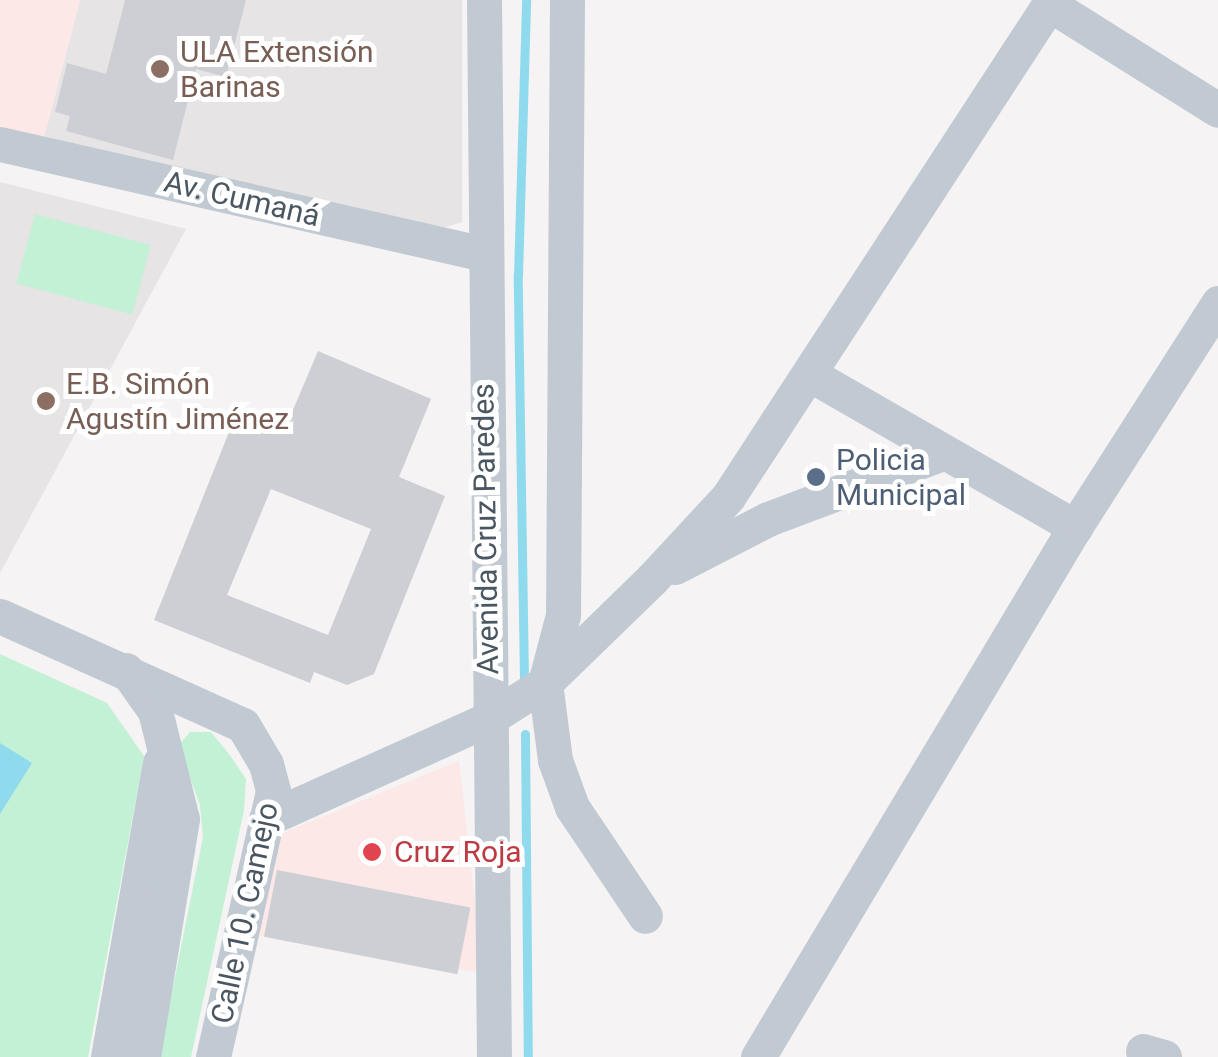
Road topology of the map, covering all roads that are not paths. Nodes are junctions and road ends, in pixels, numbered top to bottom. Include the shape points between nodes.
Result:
1 (484, 0) edge
2 (567, 0) edge
3 (1051, 2) edge
4 (1218, 110) edge
5 (0, 144) edge
6 (484, 254) junction
7 (1218, 303) edge
8 (810, 375) junction
9 (945, 452) junction
10 (1074, 527) junction
11 (652, 579) junction
12 (0, 616) edge
13 (126, 670) junction
14 (545, 683) junction
15 (198, 704) junction
16 (488, 718) junction
17 (165, 742) junction
18 (266, 819) junction
19 (645, 916) dead end
20 (108, 1057) edge
21 (143, 1057) edge
22 (213, 1057) edge
23 (494, 1057) edge
24 (758, 1057) edge

1 - 6 street, Avenida Cruz Paredes
2 - 14 street via 563,615
3 - 4 street
3 - 8 street
5 - 6 street, Av. Cumaná
6 - 16 street, Avenida Cruz Paredes
7 - 10 street
8 - 9 street
8 - 11 street via 728,496
9 - 10 street
9 - 11 street via 768,519
10 - 24 street
11 - 14 street
12 - 13 street, Calle 10. Camejo
13 - 15 street, Calle 10. Camejo
13 - 17 street via 155,712
14 - 16 street
14 - 19 street via 555,760 572,806
15 - 17 street
15 - 18 street, Calle 10. Camejo via 243,725 273,791
16 - 18 street
16 - 23 street, Avenida Cruz Paredes
17 - 20 street
17 - 21 street via 182,819
18 - 22 street, Calle 10. Camejo

